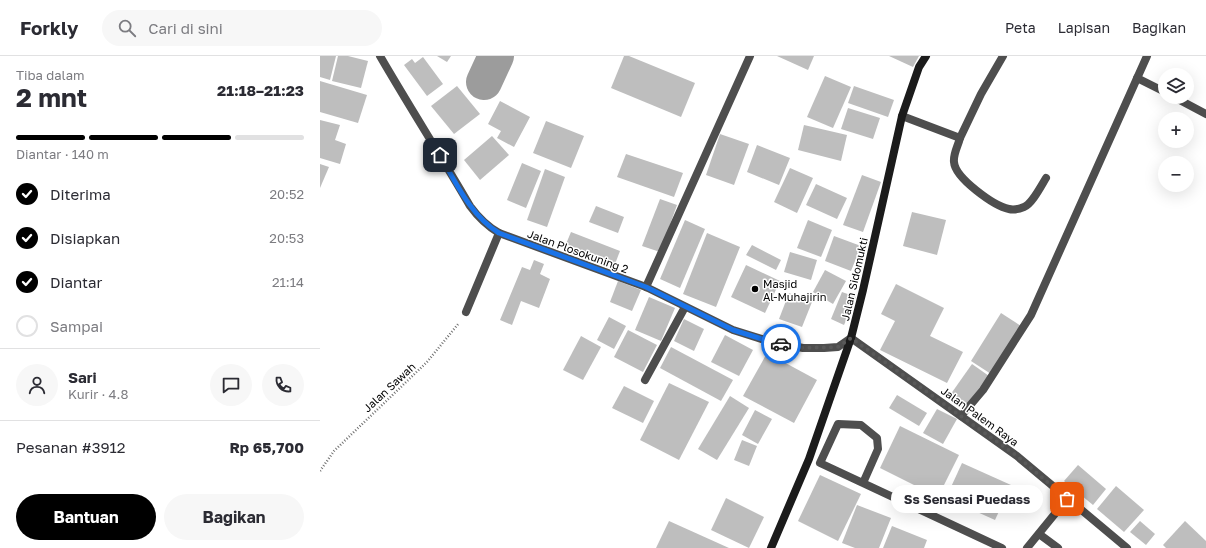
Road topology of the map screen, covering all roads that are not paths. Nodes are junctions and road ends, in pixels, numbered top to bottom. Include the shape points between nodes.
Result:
1 (380, 56) edge
2 (750, 56) edge
3 (926, 56) edge
4 (1003, 56) edge
5 (1147, 56) edge
6 (1138, 78) junction
7 (1158, 88) edge
8 (1187, 104) edge
9 (1206, 114) edge
10 (902, 116) junction
11 (960, 138) junction
12 (1046, 178) dead end
13 (499, 233) junction
14 (646, 287) junction
15 (686, 306) junction
16 (466, 312) road end
17 (851, 338) junction
18 (645, 380) dead end
19 (961, 416) junction
20 (863, 483) junction
21 (1067, 499) junction
22 (1039, 534) junction
23 (771, 548) edge
24 (1002, 548) edge
25 (1027, 548) edge
26 (1058, 548) edge
27 (1127, 548) edge

1 - 13 street, Jalan Plosokuning 2 via 470,206 484,222
2 - 14 street
3 - 10 main road, Jalan Sidomukti via 919,67
4 - 11 street
5 - 6 street
6 - 7 street
6 - 19 street via 1031,315 983,390
8 - 9 street
10 - 11 street
10 - 17 main road, Jalan Sidomukti
11 - 12 street via 954,156 956,168 966,182 1007,209 1025,207
13 - 14 street, Jalan Plosokuning 2
13 - 16 street
14 - 15 street, Jalan Plosokuning 2
15 - 17 street, Jalan Plosokuning 2 via 733,330 803,348 838,347
15 - 18 street
17 - 19 street, Jalan Palem Raya
17 - 23 main road, Jalan Sidomukti via 809,459
19 - 21 street, Jalan Palem Raya via 1017,456
20 - 20 street via 820,463 838,424 861,425 877,438 878,449
20 - 24 street
21 - 22 street
21 - 27 street, Jalan Palem Raya
22 - 25 street
22 - 26 street

